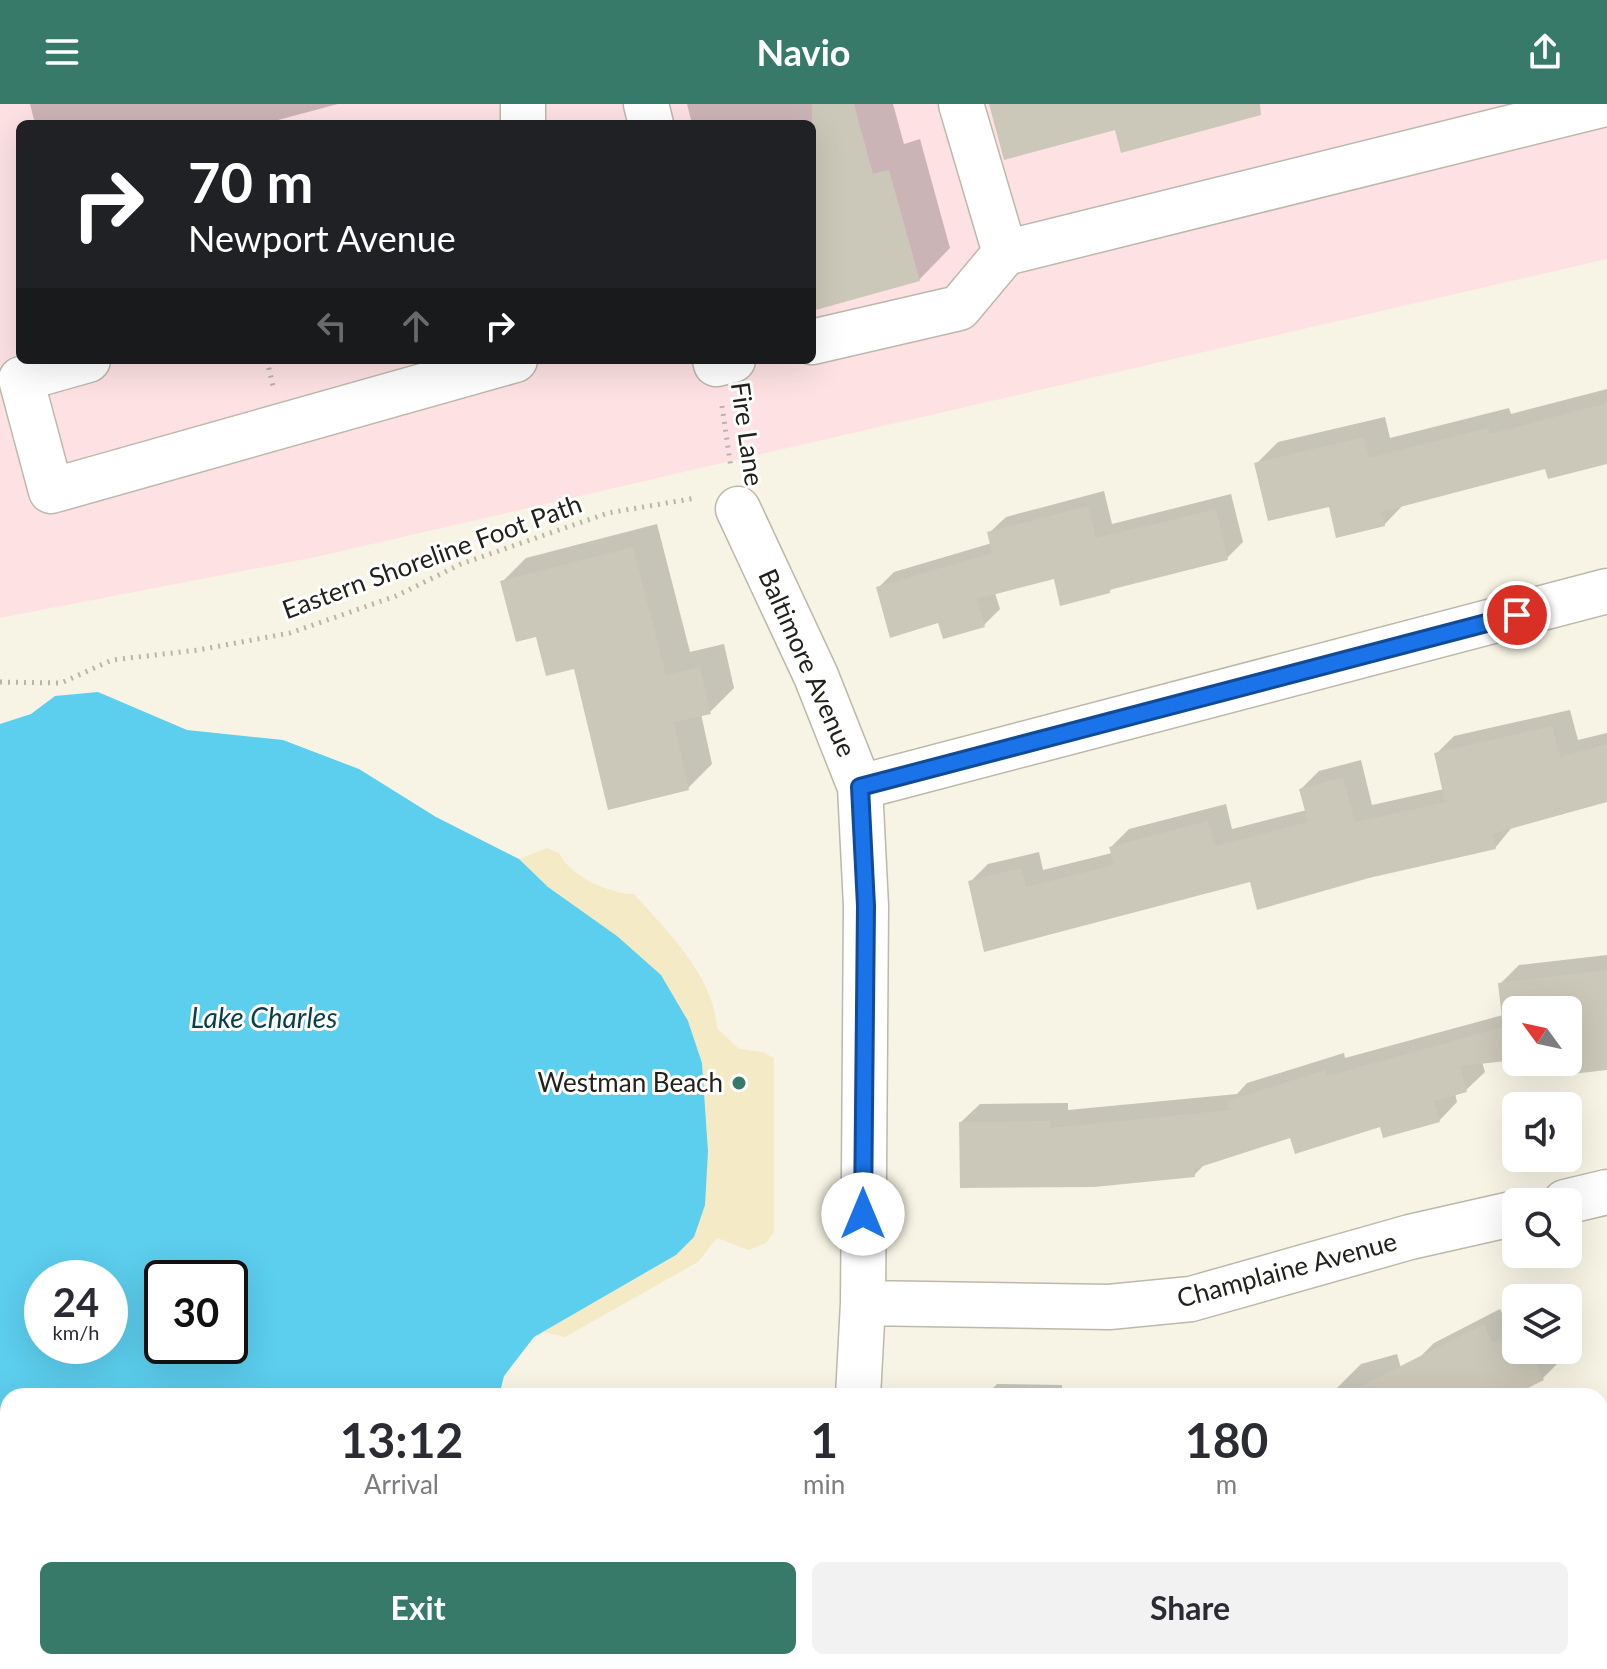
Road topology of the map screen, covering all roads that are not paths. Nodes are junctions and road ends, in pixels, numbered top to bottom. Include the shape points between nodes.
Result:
1 (961, 104) edge
2 (1605, 104) edge
3 (1005, 253) junction
4 (816, 341) edge
5 (74, 364) edge
6 (501, 364) edge
7 (738, 509) road end
8 (1607, 591) edge
9 (860, 787) junction
10 (1607, 1192) edge
11 (1582, 1198) edge
12 (1502, 1216) edge
13 (863, 1303) junction
14 (858, 1388) edge

1 - 3 street
2 - 3 street
3 - 4 street via 959,308
5 - 6 street via 21,379 51,491
7 - 9 street, Baltimore Avenue via 816,676
8 - 9 street
9 - 13 street, Baltimore Avenue via 866,906
10 - 11 street
12 - 13 street, Champlaine Avenue via 1191,1299 1109,1307
13 - 14 street, Baltimore Avenue

